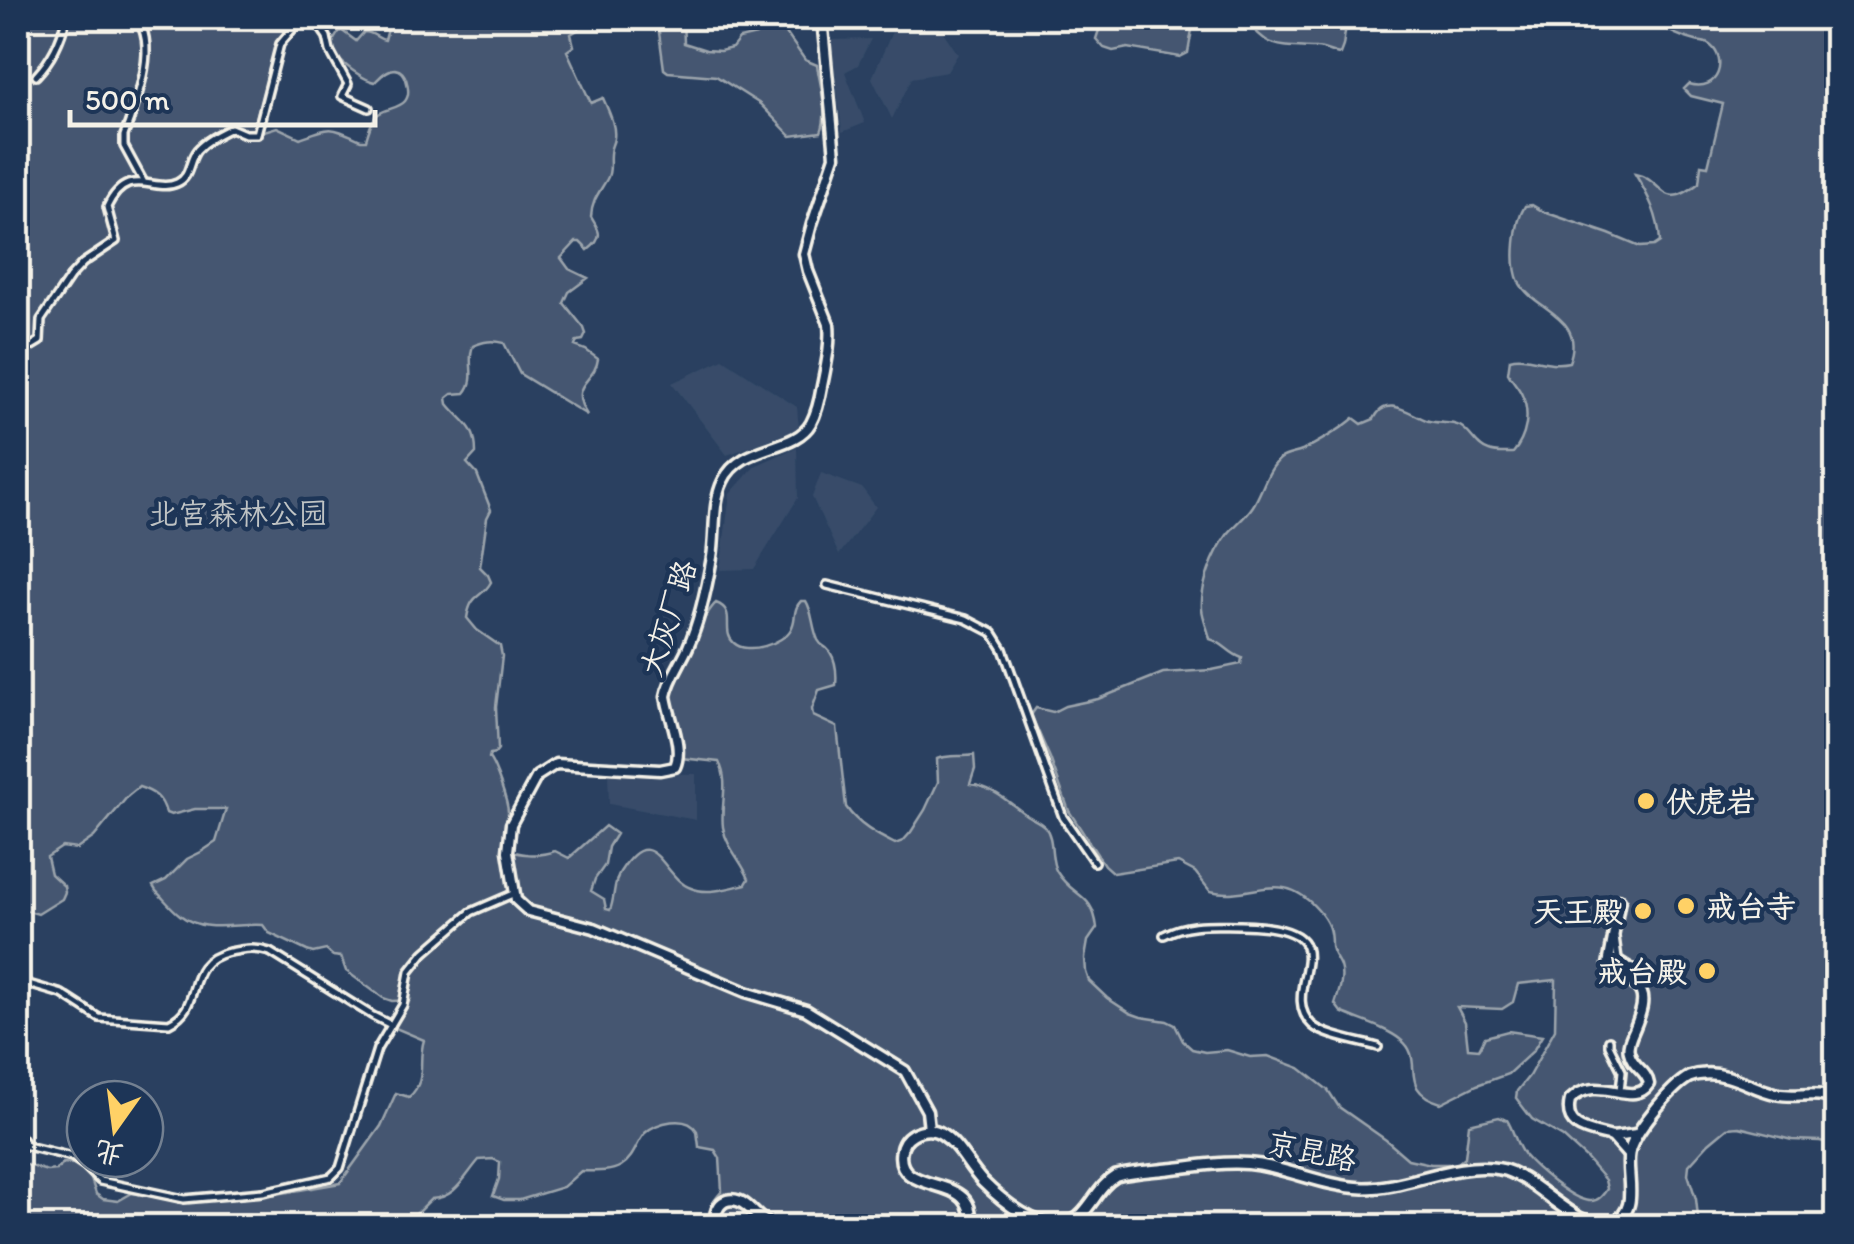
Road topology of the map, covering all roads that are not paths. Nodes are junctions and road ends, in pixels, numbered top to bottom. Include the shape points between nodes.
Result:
1 (66, 18) edge
2 (136, 18) edge
3 (302, 18) edge
4 (314, 18) edge
5 (822, 18) edge
6 (36, 76) dead end
7 (369, 108) dead end
8 (143, 181) junction
9 (18, 348) edge
10 (827, 585) dead end
11 (1094, 862) dead end
12 (514, 893) junction
13 (1620, 900) dead end
14 (1615, 934) junction
15 (1164, 935) dead end
16 (1634, 969) dead end
17 (18, 981) edge
18 (392, 1025) junction
19 (1610, 1040) dead end
20 (1378, 1047) dead end
21 (1620, 1091) junction
22 (1836, 1100) edge
23 (929, 1129) junction
24 (18, 1134) edge
25 (1637, 1134) junction
26 (1612, 1137) junction
27 (1628, 1155) junction
28 (718, 1226) edge
29 (774, 1226) edge
30 (970, 1226) edge

1 - 6 street via 51,59
2 - 8 street via 146,32 144,68 124,146
3 - 8 street via 280,44 257,134 232,128 216,136 195,152 184,180 171,186
4 - 7 street via 348,84 342,96
5 - 12 street, 大灰厂路 via 835,156 804,254 830,333 813,420 795,438 746,456 722,482 695,628 666,696 678,762 660,770 556,764 537,776 511,824
8 - 9 street via 112,196 107,206 116,241 70,277 41,320 40,341
10 - 11 street via 966,619 993,633 1063,817
12 - 18 street via 471,912 424,953 409,972
12 - 23 street via 528,911 594,928 806,1010 905,1070
13 - 14 street
14 - 16 street via 1618,959
14 - 21 street via 1610,969 1634,982 1642,998 1628,1052 1650,1082 1643,1093
15 - 20 street via 1199,924 1293,932 1307,954 1300,1002 1312,1025
17 - 18 street via 62,994 99,1018 170,1023 186,1012 210,958 254,947
18 - 24 street via 378,1048 340,1168 331,1177 263,1192 184,1198 100,1181 72,1157 27,1146
19 - 21 street via 1622,1070
21 - 26 street via 1588,1089 1568,1105 1578,1126
22 - 25 main road, 京昆路 via 1696,1075
23 - 27 main road, 京昆路 via 1024,1214 1055,1226 1079,1217 1116,1176 1234,1163 1363,1188 1499,1168 1587,1222 1606,1225 1629,1204
23 - 30 main road via 906,1139 901,1162 911,1176 963,1198
25 - 26 street
25 - 27 main road, 京昆路
26 - 27 street
28 - 29 main road via 718,1207 736,1200

